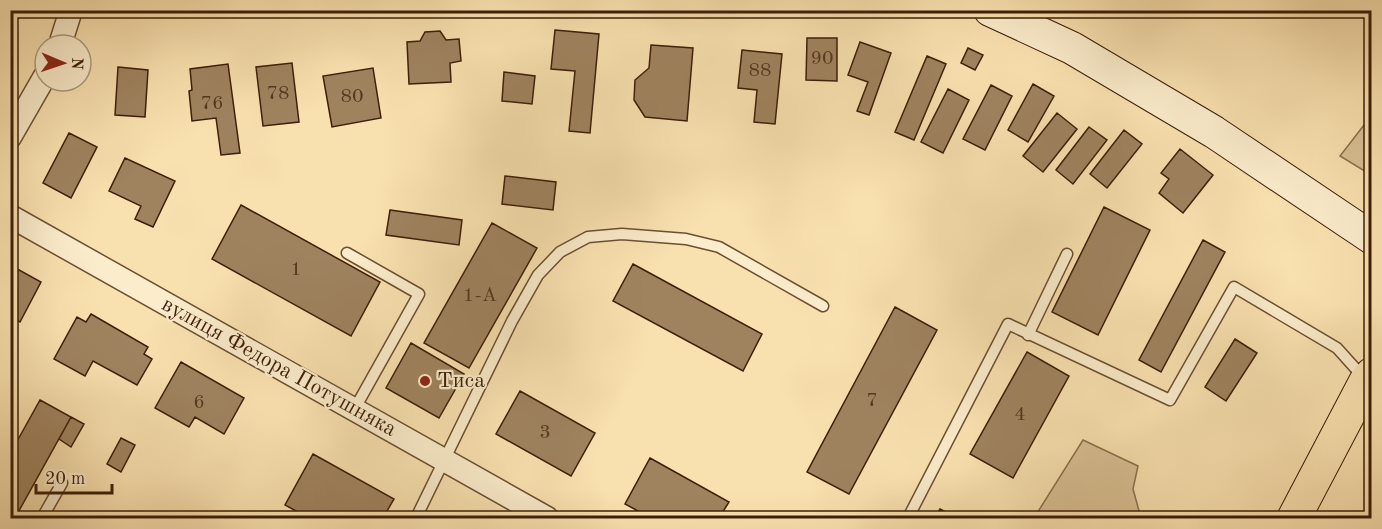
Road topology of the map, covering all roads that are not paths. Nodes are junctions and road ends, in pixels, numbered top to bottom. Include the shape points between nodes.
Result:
1 (71, 10) edge
2 (990, 10) edge
3 (64, 33) edge
4 (35, 93) edge
5 (10, 137) edge
6 (10, 216) edge
7 (1370, 240) edge
8 (347, 253) dead end
9 (1067, 254) dead end
10 (823, 306) dead end
11 (1028, 335) junction
12 (1370, 370) edge
13 (354, 410) junction
14 (444, 460) junction
15 (62, 483) dead end
16 (42, 519) edge
17 (416, 519) edge
18 (547, 519) edge
19 (908, 519) edge
20 (1294, 519) edge

1 - 3 street
2 - 7 street via 1072,48 1214,132
4 - 5 street
6 - 13 street, вулиця Федора Потушняка
8 - 13 lane via 419,294
9 - 11 lane
10 - 14 lane via 719,248 686,239 622,234 588,237 560,252 538,275
11 - 12 lane via 1170,400 1234,288
11 - 19 lane via 1008,324
12 - 20 highway
13 - 14 street, вулиця Федора Потушняка
14 - 17 lane
14 - 18 street, вулиця Федора Потушняка
15 - 16 lane

